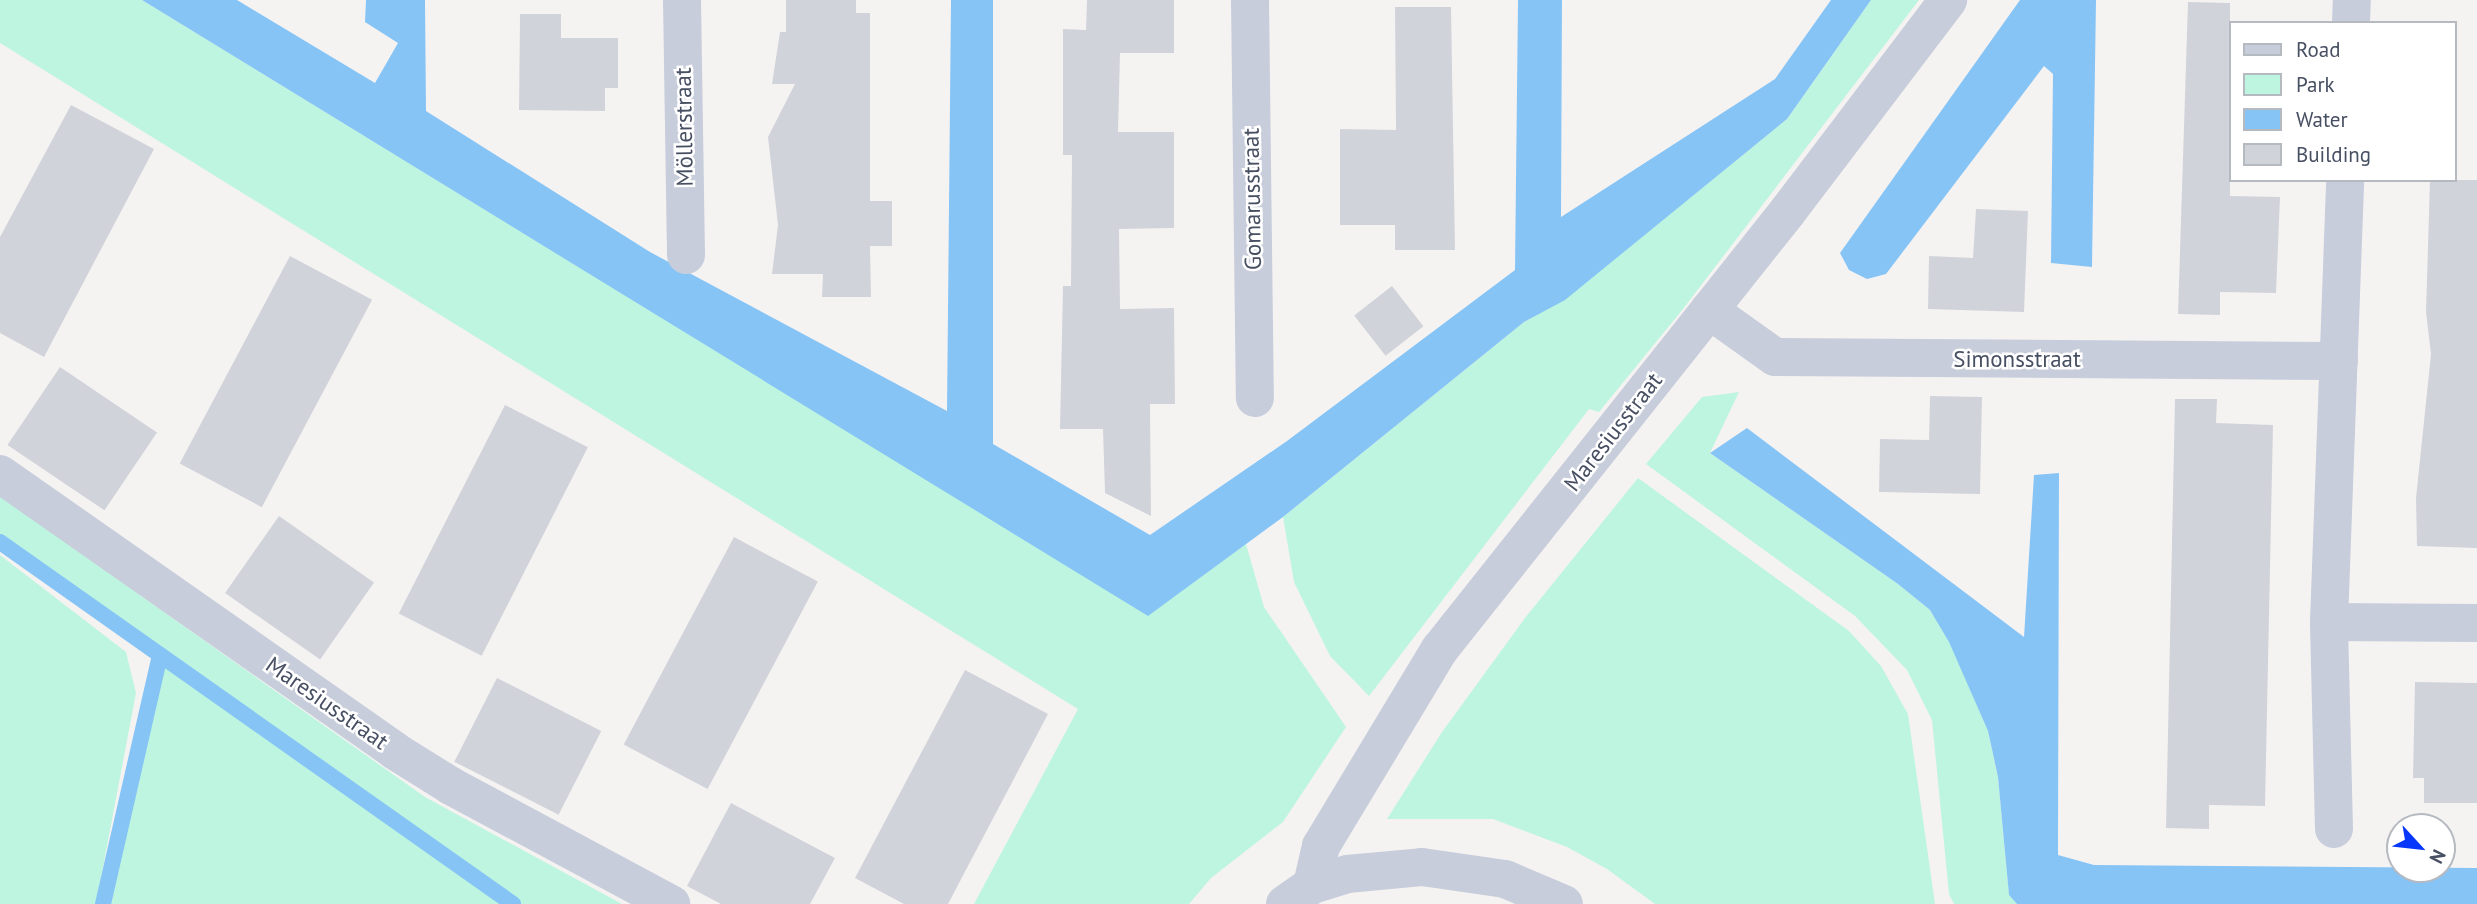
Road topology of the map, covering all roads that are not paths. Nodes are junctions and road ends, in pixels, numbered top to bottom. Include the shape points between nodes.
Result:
1 (682, 0) edge
2 (1250, 0) edge
3 (1948, 0) edge
4 (2352, 0) edge
5 (2351, 21) edge
6 (2345, 182) edge
7 (686, 255) dead end
8 (1709, 310) junction
9 (2339, 362) junction
10 (1255, 398) dead end
11 (0, 474) edge
12 (2329, 622) junction
13 (2477, 623) edge
14 (2334, 829) dead end
15 (1298, 895) edge
16 (671, 904) edge
17 (1564, 904) edge

1 - 7 street, Möllerstraat
2 - 10 street, Gomarusstraat
3 - 8 street, Maresiusstraat
4 - 5 street
6 - 9 street
8 - 9 street, Simonsstraat via 1775,357
8 - 15 street, Maresiusstraat via 1440,649 1321,846
9 - 12 street
11 - 16 street, Maresiusstraat via 395,751
12 - 13 street
12 - 14 street
15 - 17 street, Maresiusstraat via 1384,868 1447,868 1505,879

